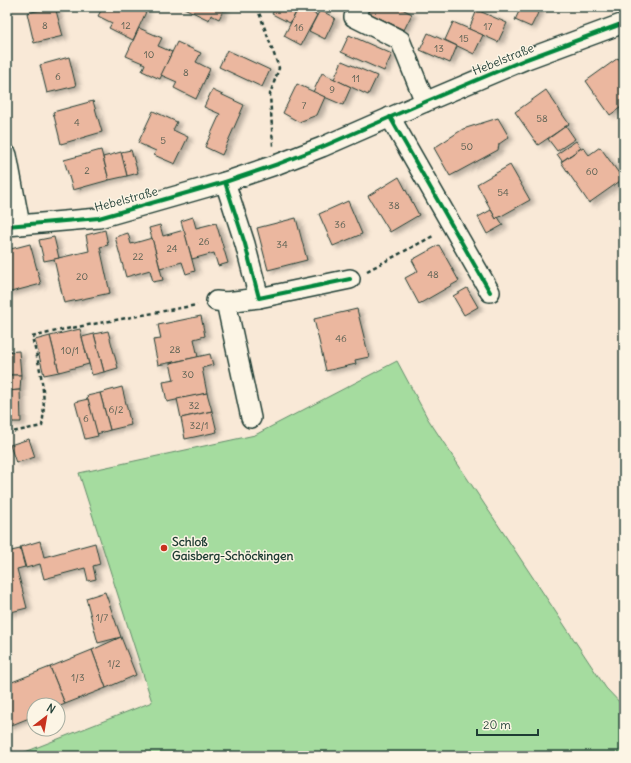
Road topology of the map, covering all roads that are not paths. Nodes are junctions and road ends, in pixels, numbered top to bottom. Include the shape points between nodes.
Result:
1 (359, 7) edge
2 (621, 7) edge
3 (624, 11) edge
4 (624, 23) edge
5 (424, 102) junction
6 (390, 117) junction
7 (7, 155) edge
8 (225, 182) junction
9 (13, 226) edge
10 (350, 279) road end
11 (490, 292) dead end
12 (259, 298) junction
13 (251, 418) dead end

1 - 5 street via 354,17 400,40
2 - 3 street
4 - 5 street, Hebelstraße via 524,60
5 - 6 street, Hebelstraße
6 - 8 street, Hebelstraße via 322,147
6 - 11 street
7 - 9 street
8 - 9 street, Hebelstraße via 99,218
8 - 12 street
10 - 12 street
12 - 13 street via 221,302

